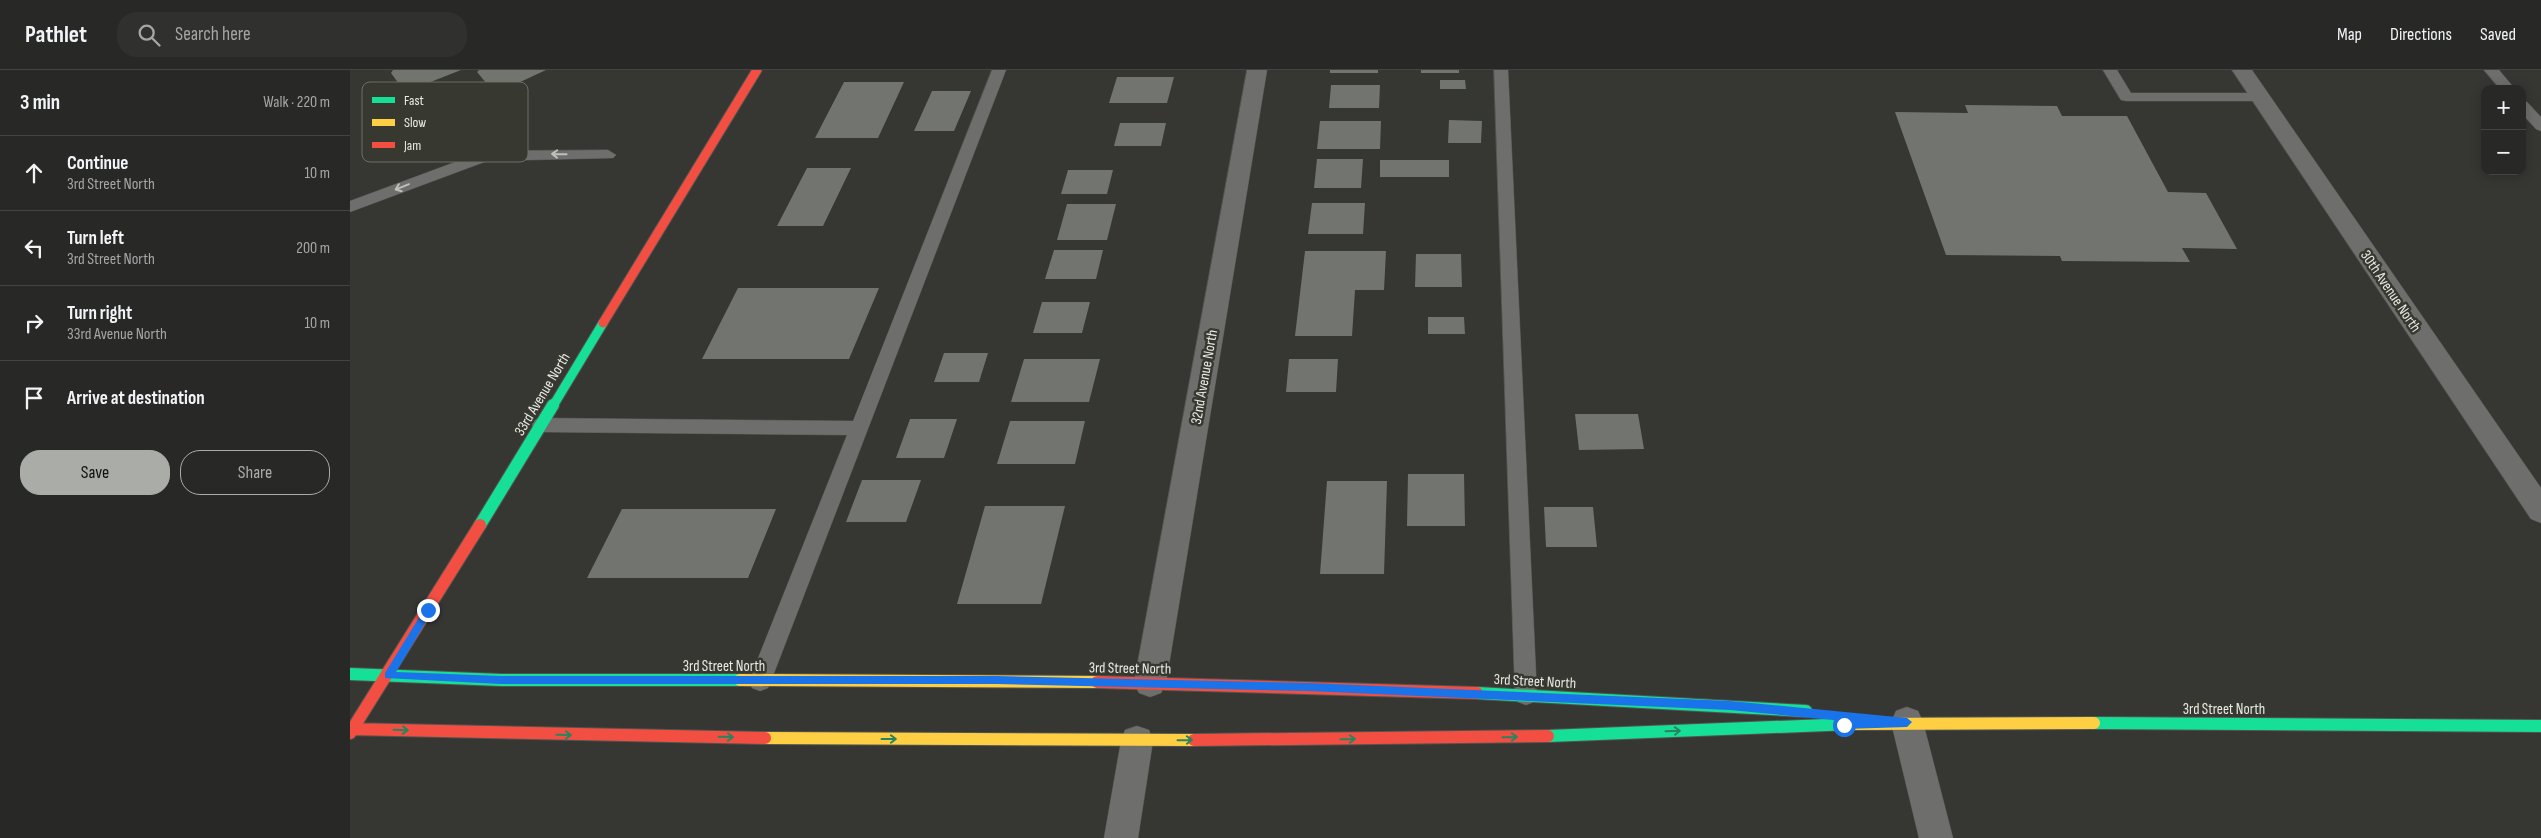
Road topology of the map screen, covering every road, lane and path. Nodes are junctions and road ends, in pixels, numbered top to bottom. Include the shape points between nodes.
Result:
1 (756, 70) edge
2 (998, 70) edge
3 (1257, 70) edge
4 (1501, 70) edge
5 (2110, 70) edge
6 (2242, 70) edge
7 (2491, 70) edge
8 (2504, 85) edge
9 (2260, 97) junction
10 (2526, 109) edge
11 (2541, 126) edge
12 (608, 155) dead end
13 (528, 156) edge
14 (469, 162) edge
15 (350, 207) edge
16 (540, 425) junction
17 (859, 428) junction
18 (2541, 511) edge
19 (350, 674) edge
20 (388, 676) junction
21 (760, 682) junction
22 (1150, 683) junction
23 (1526, 695) junction
24 (1907, 722) junction
25 (2541, 726) edge
26 (351, 730) edge
27 (1137, 741) junction
28 (1121, 838) edge
29 (1936, 838) edge

1 - 16 main road, 33rd Avenue North
2 - 17 lane
3 - 22 street, 32nd Avenue North
4 - 23 lane
5 - 9 lane via 2126,97
6 - 9 street, 30th Avenue North
7 - 8 lane
9 - 18 street, 30th Avenue North
10 - 11 lane
12 -> 13 lane
14 -> 15 lane
16 - 17 lane
16 - 20 main road, 33rd Avenue North
17 - 21 lane
19 - 20 main road, 3rd Street North
20 - 21 main road, 3rd Street North
20 - 26 main road, 33rd Avenue North
21 - 22 main road, 3rd Street North via 997,680
22 - 23 main road, 3rd Street North
23 - 24 main road, 3rd Street North via 1823,713
24 - 25 main road, 3rd Street North
27 -> 24 main road, 3rd Street North via 1531,737
24 - 29 street
26 -> 27 main road, 3rd Street North via 739,738
27 - 28 street

